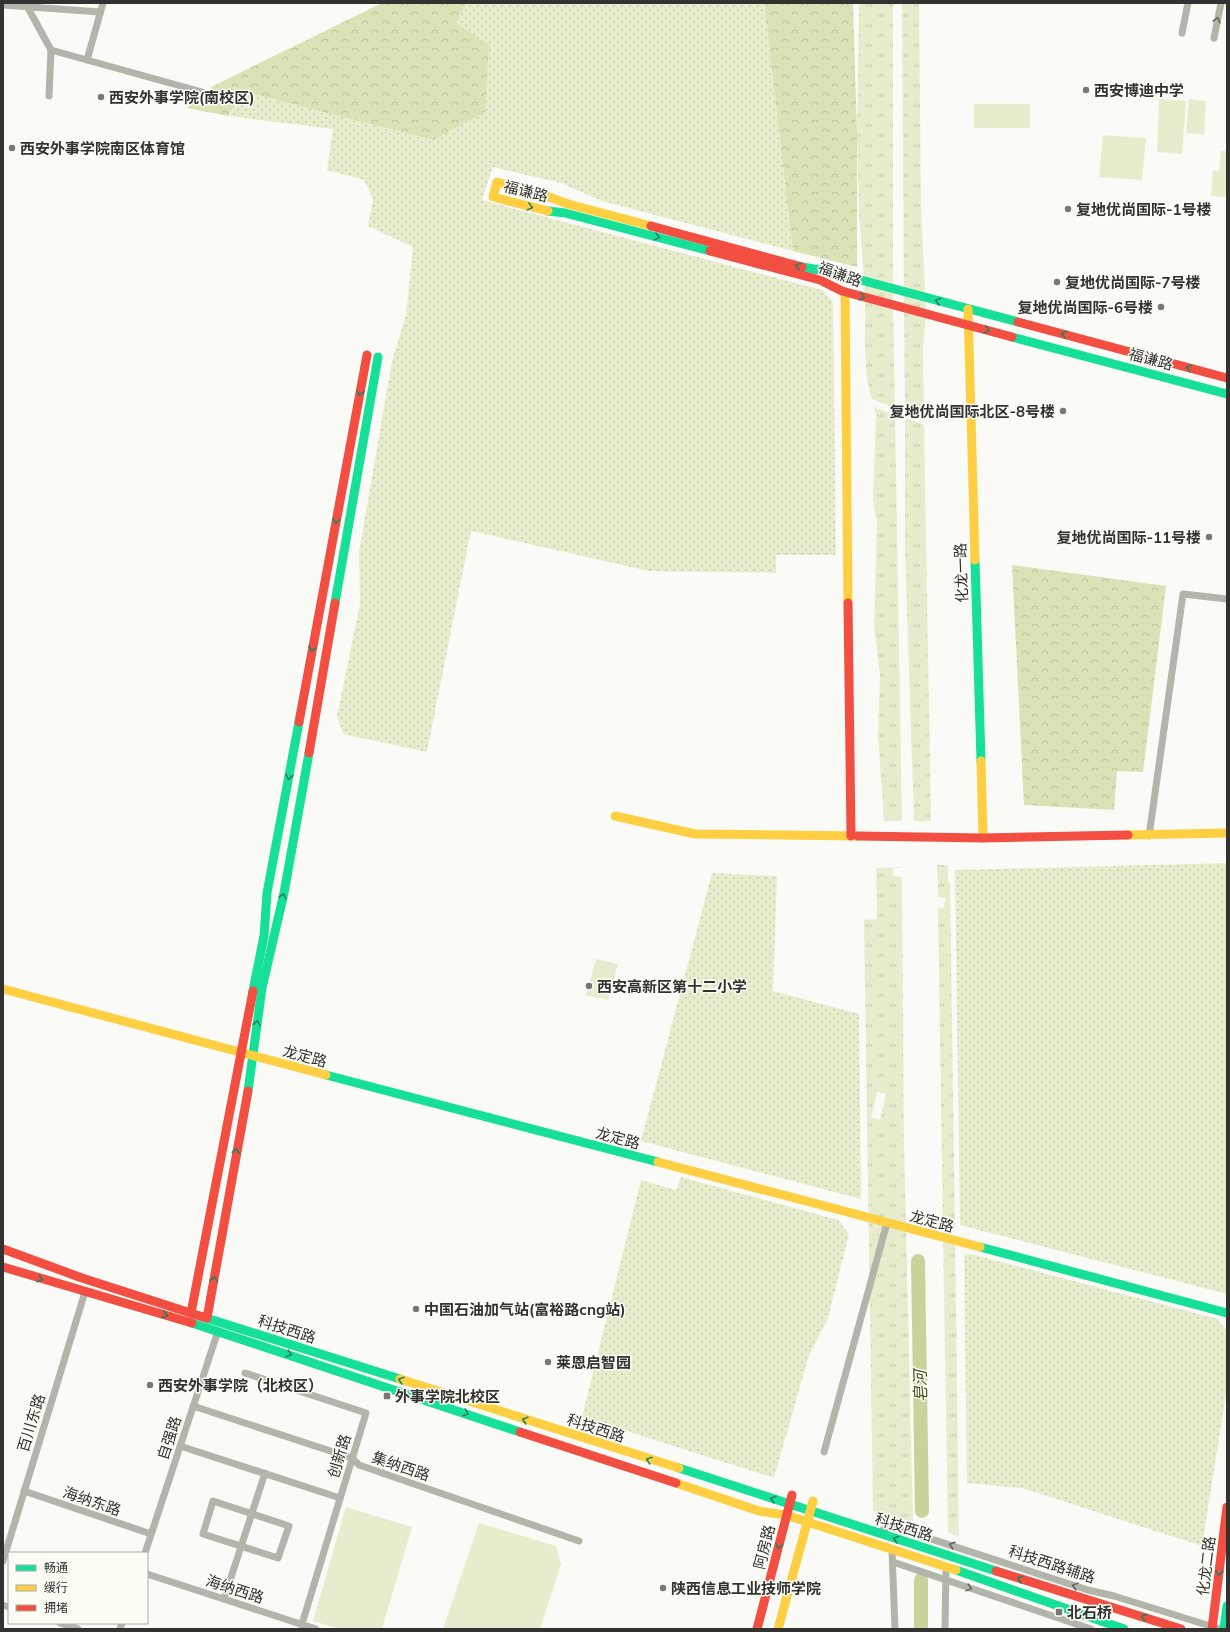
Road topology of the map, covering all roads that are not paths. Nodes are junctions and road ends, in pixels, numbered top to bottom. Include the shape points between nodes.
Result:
1 (103, 3) edge
2 (1188, 3) edge
3 (1221, 3) edge
4 (3, 5) edge
5 (27, 6) junction
6 (100, 12) junction
7 (1182, 34) dead end
8 (1214, 38) dead end
9 (51, 50) junction
10 (87, 60) junction
11 (202, 92) dead end
12 (49, 96) dead end
13 (846, 292) junction
14 (968, 309) junction
15 (968, 325) junction
16 (367, 355) dead end
17 (378, 357) dead end
18 (1227, 378) edge
19 (1227, 394) edge
20 (1227, 599) edge
21 (615, 816) dead end
22 (1227, 833) edge
23 (851, 836) junction
24 (1149, 836) junction
25 (983, 838) junction
26 (3, 989) edge
27 (241, 1053) junction
28 (252, 1056) junction
29 (887, 1223) junction
30 (3, 1249) edge
31 (3, 1267) edge
32 (85, 1292) junction
33 (191, 1313) junction
34 (1227, 1313) edge
35 (207, 1318) junction
36 (218, 1331) junction
37 (245, 1373) dead end
38 (193, 1406) junction
39 (180, 1446) junction
40 (824, 1452) dead end
41 (352, 1458) junction
42 (265, 1473) junction
43 (24, 1491) junction
44 (340, 1498) junction
45 (791, 1499) junction
46 (811, 1506) junction
47 (1227, 1507) edge
48 (252, 1514) junction
49 (786, 1515) junction
50 (807, 1522) junction
51 (877, 1532) junction
52 (151, 1534) junction
53 (579, 1541) dead end
54 (241, 1546) junction
55 (892, 1550) junction
56 (145, 1552) edge
57 (3, 1561) edge
58 (893, 1562) junction
59 (946, 1567) junction
60 (148, 1574) edge
61 (946, 1580) junction
62 (224, 1599) junction
63 (1227, 1606) edge
64 (63, 1624) edge
65 (302, 1627) edge
66 (1215, 1628) edge
67 (78, 1629) edge
68 (316, 1629) edge
69 (757, 1629) edge
70 (778, 1629) edge
71 (895, 1629) edge
72 (945, 1629) edge
73 (1091, 1629) edge
74 (1124, 1629) edge
75 (1181, 1629) edge
76 (1224, 1629) edge

1 - 6 street
2 - 7 street
8 -> 3 street
4 - 5 street
5 - 6 street
5 - 9 street
6 - 10 street
9 - 10 street
9 - 12 street
10 - 11 street
14 -> 13 street, 福谦路 via 831,272 794,265 568,204 497,182 493,197 543,211 565,213 820,280
13 -> 15 street, 福谦路
13 - 23 street
14 - 15 street, 化龙一路
18 -> 14 street, 福谦路
15 -> 19 street, 福谦路
15 - 25 street, 化龙一路
16 -> 27 street via 269,885 264,936
28 -> 17 street via 272,935 284,893
20 - 24 street via 1183,594
21 - 23 street via 695,834
22 - 24 street
23 - 25 street
24 - 25 street
26 - 27 street, 龙定路
27 - 28 street, 龙定路
27 - 33 street
28 - 29 street, 龙定路
35 -> 28 street via 249,1086
29 - 34 street, 龙定路
29 - 40 street
30 - 33 street, 科技西路
31 -> 32 street, 科技西路
32 -> 36 street, 科技西路
32 - 43 street, 百川东路
33 - 35 street, 科技西路
45 -> 35 street, 科技西路
36 - 38 street, 自强路
36 -> 49 street, 科技西路 via 759,1511
37 - 41 street, 创新路 via 366,1413
38 - 39 street, 自强路
38 - 41 street, 集纳西路
39 - 42 street
39 - 52 street, 自强路
41 - 44 street, 创新路
41 - 53 street, 集纳西路 via 359,1465
42 - 44 street
42 - 48 street
43 - 52 street, 海纳东路
43 - 57 street, 百川东路
44 - 65 street, 创新路
45 - 46 street, 科技西路
45 - 49 street, 阿房路
46 - 50 street
46 - 51 street, 科技西路
47 -> 66 street, 化龙二路
48 - 54 street
48 - 54 street via 289,1526 278,1558
48 - 54 street via 213,1501 203,1534
49 - 50 street, 科技西路
49 -> 69 street, 阿房路
50 - 55 street, 科技西路
50 - 70 street
66 -> 51 street, 科技西路辅路 via 891,1526
75 -> 51 street, 科技西路
52 - 56 street, 自强路
54 - 62 street
55 - 58 street
55 - 59 street, 科技西路
58 - 61 street
58 - 71 street
59 - 61 street
59 - 74 street, 科技西路
60 - 62 street, 海纳西路
61 - 72 street
61 -> 73 street
62 - 65 street, 海纳西路
63 - 76 street, 化龙二路
64 - 67 street
65 - 68 street, 海纳西路

